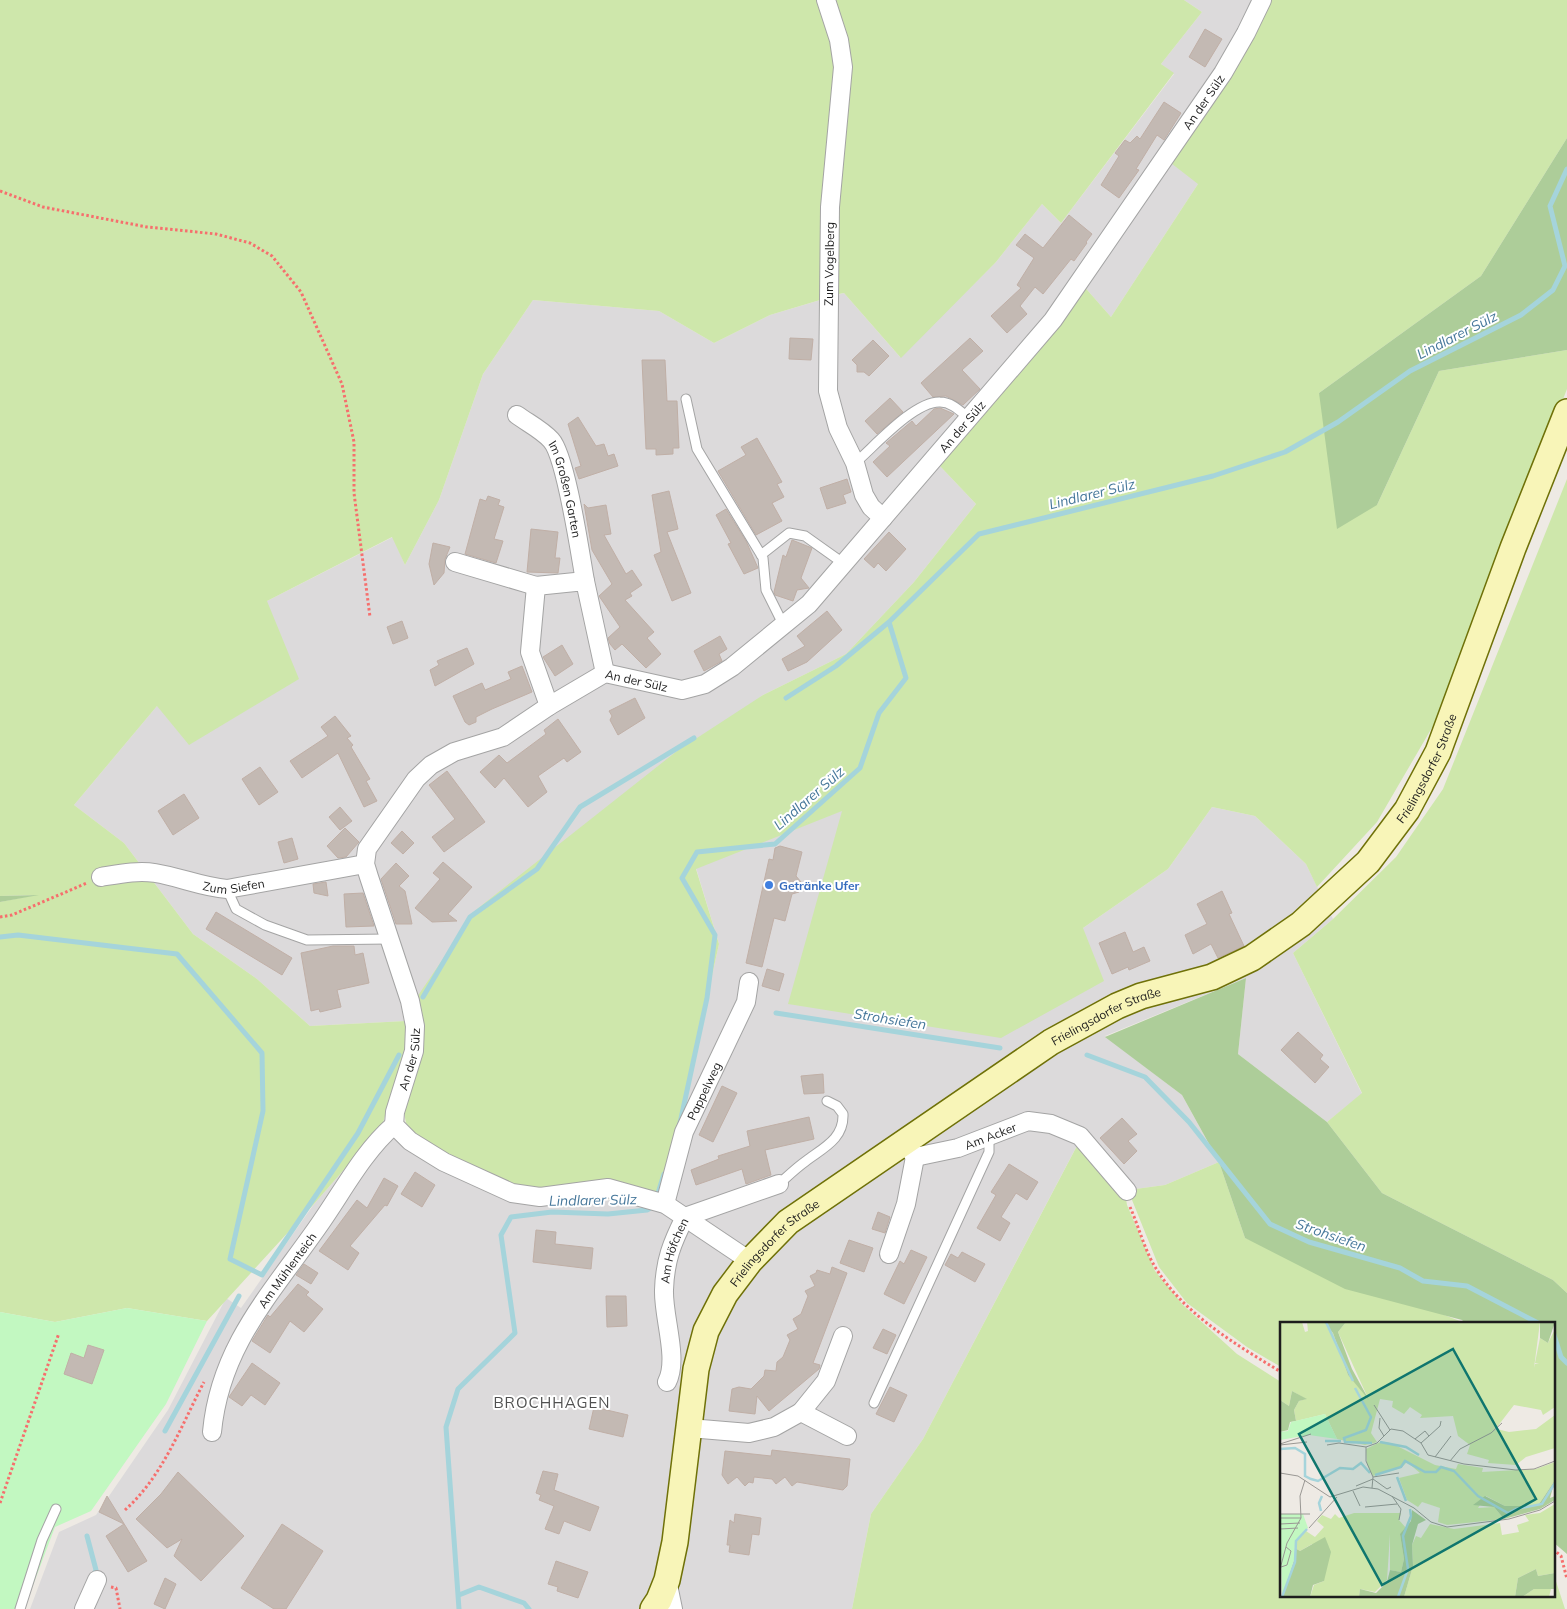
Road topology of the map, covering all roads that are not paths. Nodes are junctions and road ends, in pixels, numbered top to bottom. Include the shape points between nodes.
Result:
1 (826, 0) edge
2 (1262, 0) edge
3 (686, 399) dead end
4 (1567, 412) edge
5 (517, 414) dead end
6 (970, 419) junction
7 (855, 463) junction
8 (882, 518) junction
9 (761, 555) junction
10 (455, 562) dead end
11 (843, 563) junction
12 (585, 580) junction
13 (536, 586) junction
14 (784, 624) junction
15 (605, 673) junction
16 (549, 706) junction
17 (365, 864) junction
18 (101, 877) road end
19 (227, 889) junction
20 (389, 939) junction
21 (749, 982) dead end
22 (827, 1101) dead end
23 (394, 1125) junction
24 (989, 1137) junction
25 (910, 1149) junction
26 (779, 1184) joint
27 (1127, 1191) road end
28 (665, 1204) junction
29 (685, 1217) junction
30 (889, 1254) dead end
31 (750, 1261) junction
32 (844, 1336) dead end
33 (667, 1382) dead end
34 (874, 1403) dead end
35 (802, 1412) junction
36 (689, 1428) junction
37 (212, 1432) dead end
38 (847, 1436) dead end
39 (56, 1509) dead end
40 (97, 1580) dead end
41 (667, 1580) junction
42 (20, 1609) edge
43 (84, 1609) edge
44 (653, 1609) edge
45 (673, 1609) edge

1 - 7 street, Zum Vogelberg via 840,40 843,67 830,207 828,392 838,428
2 - 6 street, An der Sülz via 1223,73 1077,286 1053,320
3 - 9 lane via 697,449
4 - 25 main road, Frielingsdorfer Straße via 1438,752 1407,810 1368,862 1301,924 1252,958 1212,977 1141,996 1093,1017 1051,1042
5 - 12 street, Im Großen Garten via 551,440 556,448
6 - 7 lane via 950,404 938,402 917,408
6 - 8 street, An der Sülz
7 - 8 street, Zum Vogelberg via 864,495
8 - 11 street, An der Sülz
9 - 11 lane via 789,533 805,536
9 - 14 lane via 766,590
10 - 13 street
11 - 14 street, An der Sülz via 809,604
12 - 13 street
12 - 15 street, Im Großen Garten
13 - 16 street via 530,652
14 - 15 street, An der Sülz via 732,667 705,684 682,690
15 - 16 street, An der Sülz
16 - 17 street, An der Sülz via 502,737 454,752 431,765 416,779 367,850
17 - 19 street, Zum Siefen
17 - 20 street, An der Sülz
18 - 19 street, Zum Siefen via 154,873 210,888
19 - 20 lane via 236,910 265,925 307,940
20 - 23 street, An der Sülz via 415,1026 414,1051
21 - 28 street, Pappelweg via 746,1002 684,1132
22 - 26 lane via 843,1114 840,1132
23 - 28 street via 410,1140 444,1162 512,1193 540,1197 608,1188
23 - 37 street, Am Mühlenteich via 375,1142 246,1326 223,1376 214,1406
24 - 25 street, Am Acker via 958,1148
24 - 27 street, Am Acker via 1028,1121 1051,1124 1080,1136
24 - 34 lane via 989,1152
25 - 30 street via 906,1204
25 - 31 main road, Frielingsdorfer Straße via 788,1222
26 - 29 street, Am Höfchen
28 - 29 street
29 - 31 street
29 - 33 street, Am Höfchen via 668,1251 665,1283 671,1367
31 - 36 main road, Frielingsdorfer Straße via 725,1294 706,1331 696,1368
32 - 35 street via 826,1381
35 - 36 street via 774,1427 749,1433
35 - 38 street
36 - 41 main road, Frielingsdorfer Straße
39 - 42 lane via 42,1540
40 - 43 street
41 - 44 main road, Frielingsdorfer Straße
41 - 45 street

